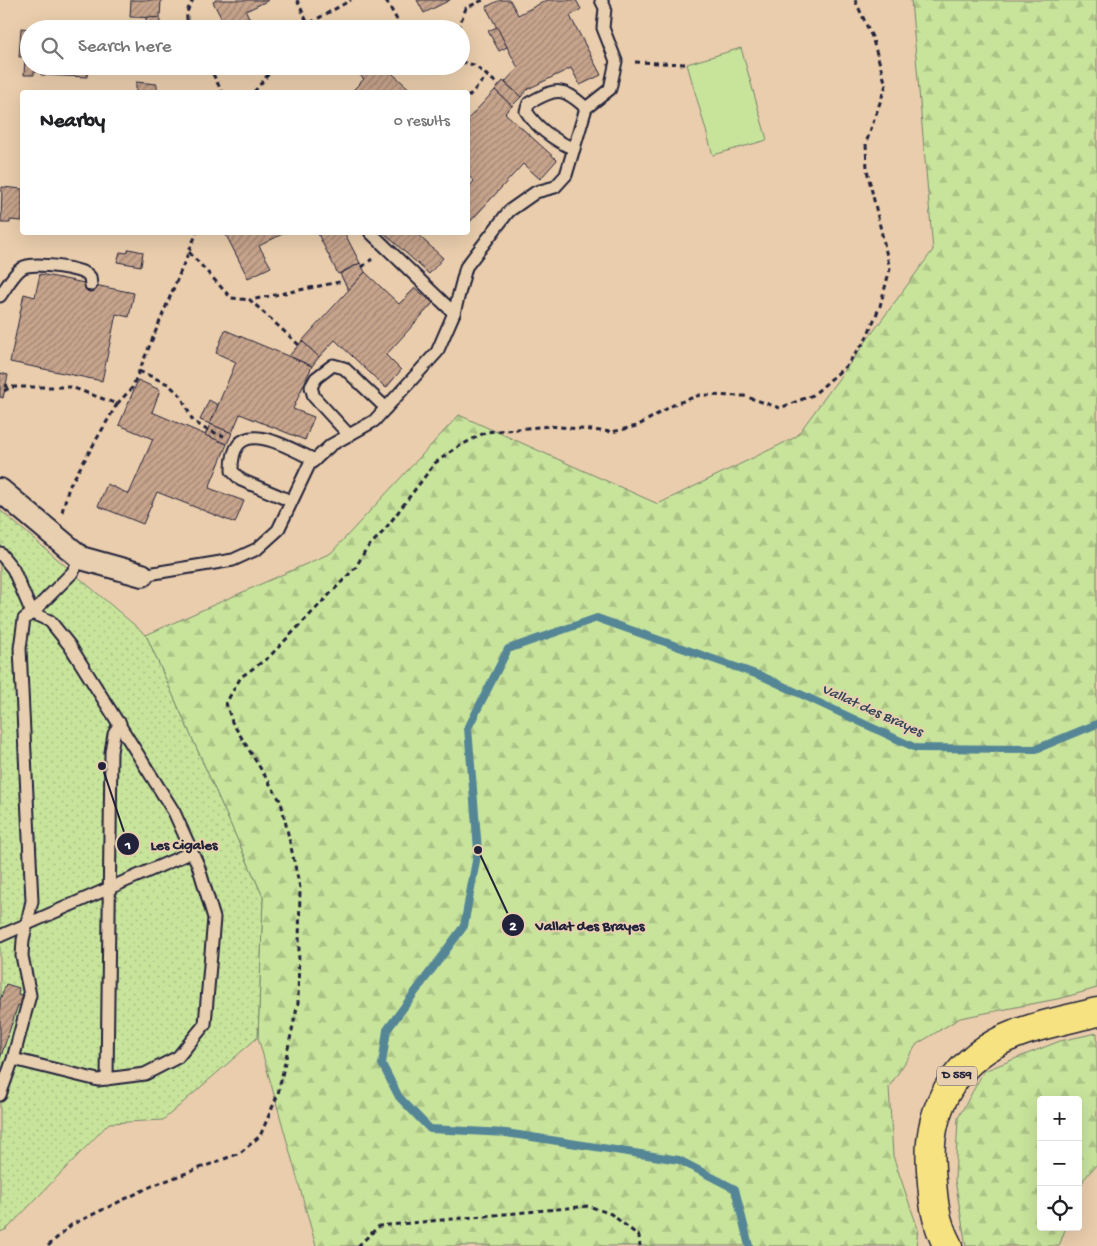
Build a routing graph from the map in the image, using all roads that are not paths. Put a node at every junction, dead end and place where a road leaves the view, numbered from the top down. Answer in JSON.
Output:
{"nodes":[{"id":1,"x":601,"y":0,"type":"edge"},
{"id":2,"x":586,"y":108,"type":"junction"},
{"id":3,"x":574,"y":149,"type":"junction"},
{"id":4,"x":373,"y":235,"type":"edge"},
{"id":5,"x":90,"y":284,"type":"dead end"},
{"id":6,"x":0,"y":296,"type":"edge"},
{"id":7,"x":454,"y":312,"type":"junction"},
{"id":8,"x":386,"y":408,"type":"junction"},
{"id":9,"x":349,"y":435,"type":"junction"},
{"id":10,"x":315,"y":460,"type":"junction"},
{"id":11,"x":0,"y":490,"type":"edge"},
{"id":12,"x":291,"y":501,"type":"junction"},
{"id":13,"x":0,"y":554,"type":"edge"},
{"id":14,"x":81,"y":558,"type":"junction"},
{"id":15,"x":142,"y":575,"type":"joint"},
{"id":16,"x":32,"y":613,"type":"junction"},
{"id":17,"x":120,"y":723,"type":"junction"},
{"id":18,"x":192,"y":852,"type":"junction"},
{"id":19,"x":110,"y":889,"type":"junction"},
{"id":20,"x":28,"y":922,"type":"junction"},
{"id":21,"x":0,"y":936,"type":"edge"},
{"id":22,"x":1097,"y":1012,"type":"edge"},
{"id":23,"x":13,"y":1059,"type":"junction"},
{"id":24,"x":106,"y":1079,"type":"junction"},
{"id":25,"x":1,"y":1088,"type":"edge"},
{"id":26,"x":939,"y":1239,"type":"edge"}],
"edges":[{"from":1,"to":2,"type":"lane"},
{"from":2,"to":3,"type":"lane"},
{"from":2,"to":3,"type":"lane"},
{"from":3,"to":7,"type":"lane"},
{"from":4,"to":7,"type":"lane"},
{"from":5,"to":6,"type":"lane"},
{"from":7,"to":8,"type":"lane"},
{"from":8,"to":9,"type":"lane"},
{"from":8,"to":9,"type":"lane"},
{"from":9,"to":10,"type":"lane"},
{"from":10,"to":12,"type":"lane"},
{"from":10,"to":12,"type":"lane"},
{"from":11,"to":14,"type":"street"},
{"from":12,"to":15,"type":"lane"},
{"from":13,"to":16,"type":"lane"},
{"from":14,"to":15,"type":"street"},
{"from":14,"to":16,"type":"lane"},
{"from":16,"to":17,"type":"lane"},
{"from":16,"to":20,"type":"lane"},
{"from":17,"to":18,"type":"lane"},
{"from":17,"to":19,"type":"lane"},
{"from":18,"to":19,"type":"lane"},
{"from":18,"to":24,"type":"lane"},
{"from":19,"to":20,"type":"lane"},
{"from":19,"to":24,"type":"lane"},
{"from":20,"to":21,"type":"lane"},
{"from":20,"to":23,"type":"lane"},
{"from":22,"to":26,"type":"main road","number":"D 559"},
{"from":23,"to":24,"type":"lane"},
{"from":23,"to":25,"type":"lane"}]}
